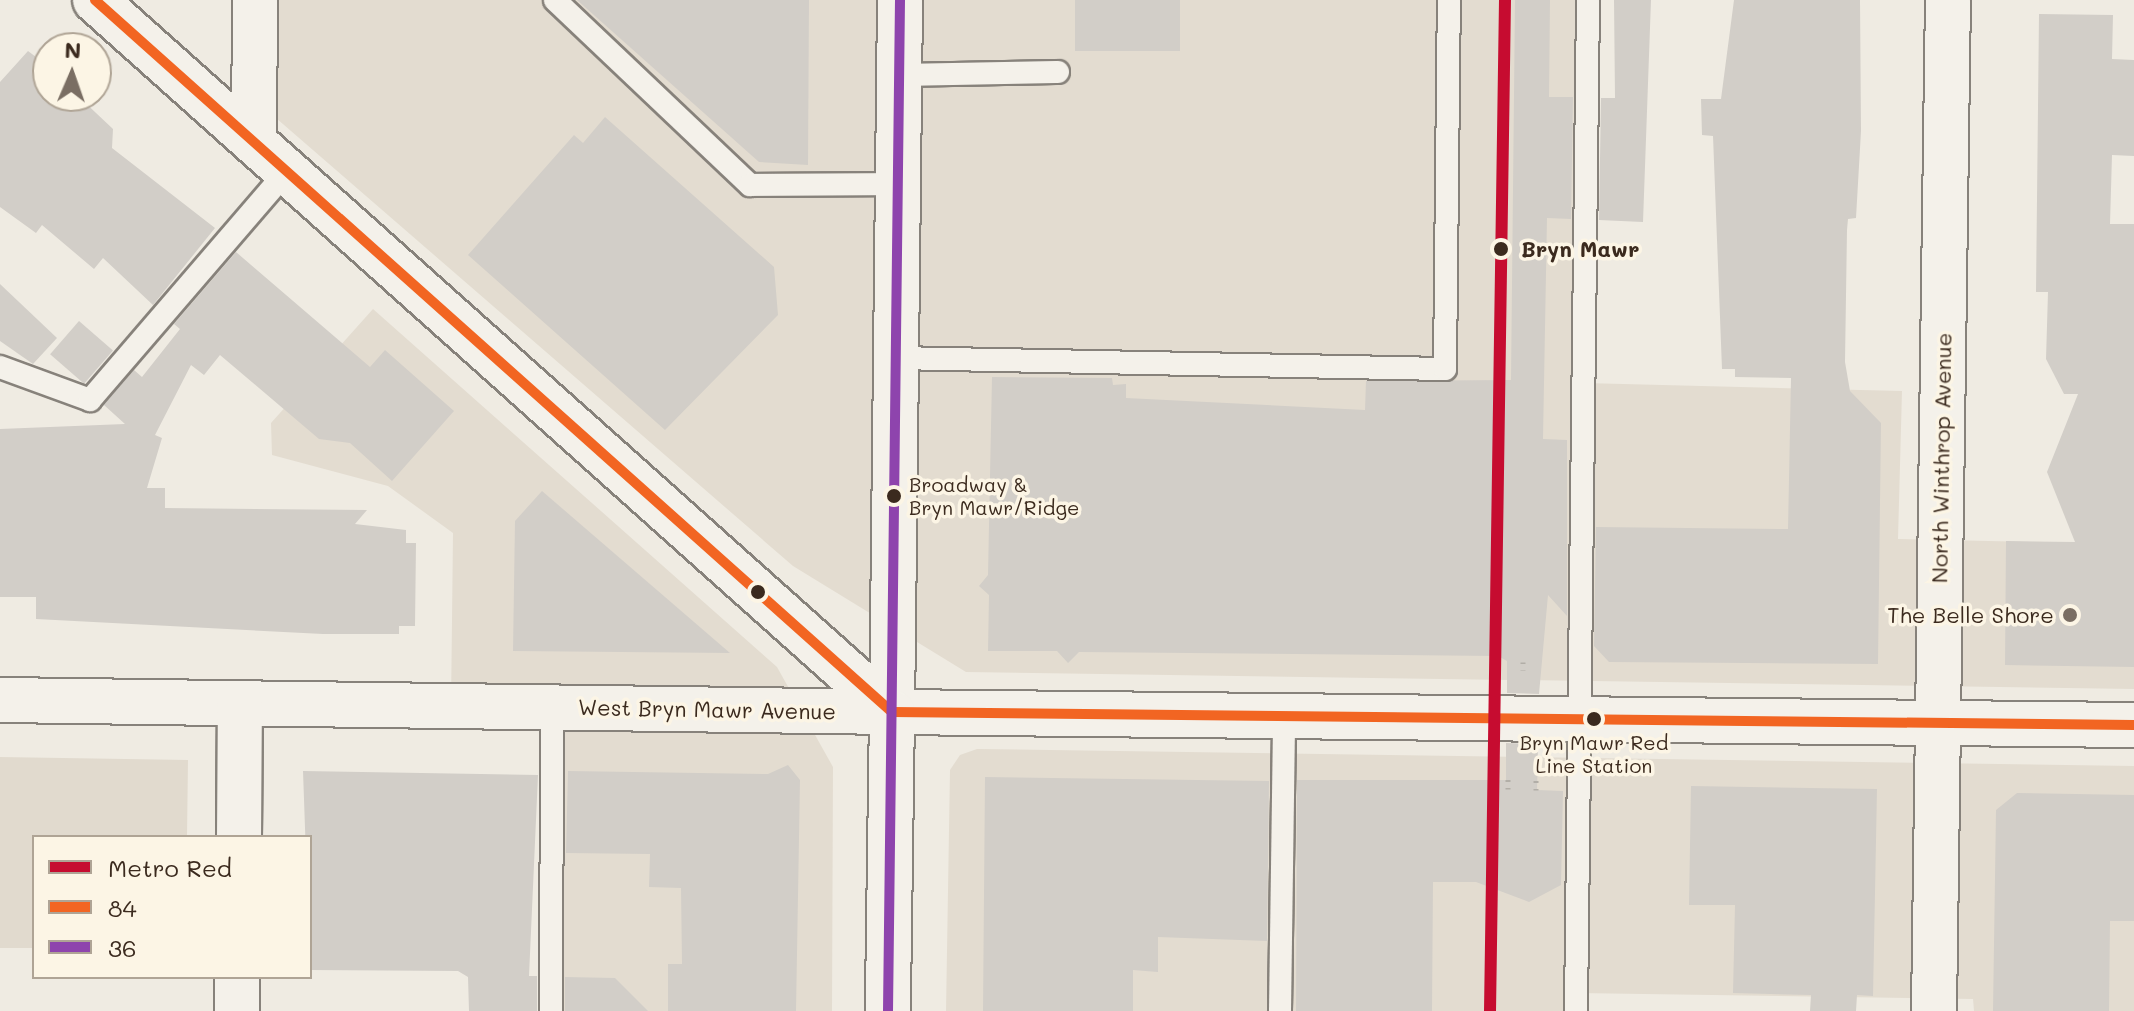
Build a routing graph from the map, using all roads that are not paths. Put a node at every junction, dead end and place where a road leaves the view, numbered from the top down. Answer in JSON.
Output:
{"nodes":[{"id":1,"x":95,"y":0,"type":"edge"},
{"id":2,"x":255,"y":0,"type":"edge"},
{"id":3,"x":900,"y":0,"type":"edge"},
{"id":4,"x":1449,"y":0,"type":"edge"},
{"id":5,"x":1588,"y":0,"type":"edge"},
{"id":6,"x":1948,"y":0,"type":"edge"},
{"id":7,"x":560,"y":2,"type":"edge"},
{"id":8,"x":1058,"y":72,"type":"dead end"},
{"id":9,"x":899,"y":75,"type":"junction"},
{"id":10,"x":254,"y":140,"type":"junction"},
{"id":11,"x":287,"y":171,"type":"junction"},
{"id":12,"x":898,"y":184,"type":"junction"},
{"id":13,"x":896,"y":358,"type":"junction"},
{"id":14,"x":0,"y":367,"type":"edge"},
{"id":15,"x":0,"y":700,"type":"edge"},
{"id":16,"x":240,"y":703,"type":"junction"},
{"id":17,"x":552,"y":708,"type":"junction"},
{"id":18,"x":892,"y":712,"type":"junction"},
{"id":19,"x":1284,"y":716,"type":"junction"},
{"id":20,"x":1580,"y":719,"type":"junction"},
{"id":21,"x":1938,"y":723,"type":"junction"},
{"id":22,"x":2134,"y":725,"type":"edge"},
{"id":23,"x":239,"y":835,"type":"edge"},
{"id":24,"x":237,"y":979,"type":"edge"},
{"id":25,"x":237,"y":1011,"type":"edge"},
{"id":26,"x":551,"y":1011,"type":"edge"},
{"id":27,"x":888,"y":1011,"type":"edge"},
{"id":28,"x":1280,"y":1011,"type":"edge"},
{"id":29,"x":1576,"y":1011,"type":"edge"},
{"id":30,"x":1934,"y":1011,"type":"edge"}],
"edges":[{"from":1,"to":10,"type":"main road"},
{"from":2,"to":10,"type":"main road"},
{"from":3,"to":9,"type":"main road"},
{"from":4,"to":13,"type":"lane"},
{"from":5,"to":20,"type":"lane"},
{"from":6,"to":21,"type":"main road","name":"North Winthrop Avenue"},
{"from":7,"to":12,"type":"lane"},
{"from":8,"to":9,"type":"lane"},
{"from":9,"to":12,"type":"main road"},
{"from":10,"to":11,"type":"main road"},
{"from":11,"to":14,"type":"lane"},
{"from":11,"to":18,"type":"main road"},
{"from":12,"to":13,"type":"main road"},
{"from":13,"to":18,"type":"main road"},
{"from":15,"to":16,"type":"main road","name":"West Bryn Mawr Avenue"},
{"from":16,"to":17,"type":"main road","name":"West Bryn Mawr Avenue"},
{"from":16,"to":23,"type":"main road"},
{"from":17,"to":18,"type":"main road","name":"West Bryn Mawr Avenue"},
{"from":17,"to":26,"type":"lane"},
{"from":18,"to":19,"type":"main road","name":"West Bryn Mawr Avenue"},
{"from":18,"to":27,"type":"main road"},
{"from":19,"to":20,"type":"main road","name":"West Bryn Mawr Avenue"},
{"from":19,"to":28,"type":"lane"},
{"from":20,"to":21,"type":"main road","name":"West Bryn Mawr Avenue"},
{"from":20,"to":29,"type":"lane"},
{"from":21,"to":22,"type":"main road","name":"West Bryn Mawr Avenue"},
{"from":21,"to":30,"type":"main road","name":"North Winthrop Avenue"},
{"from":24,"to":25,"type":"main road"}]}
